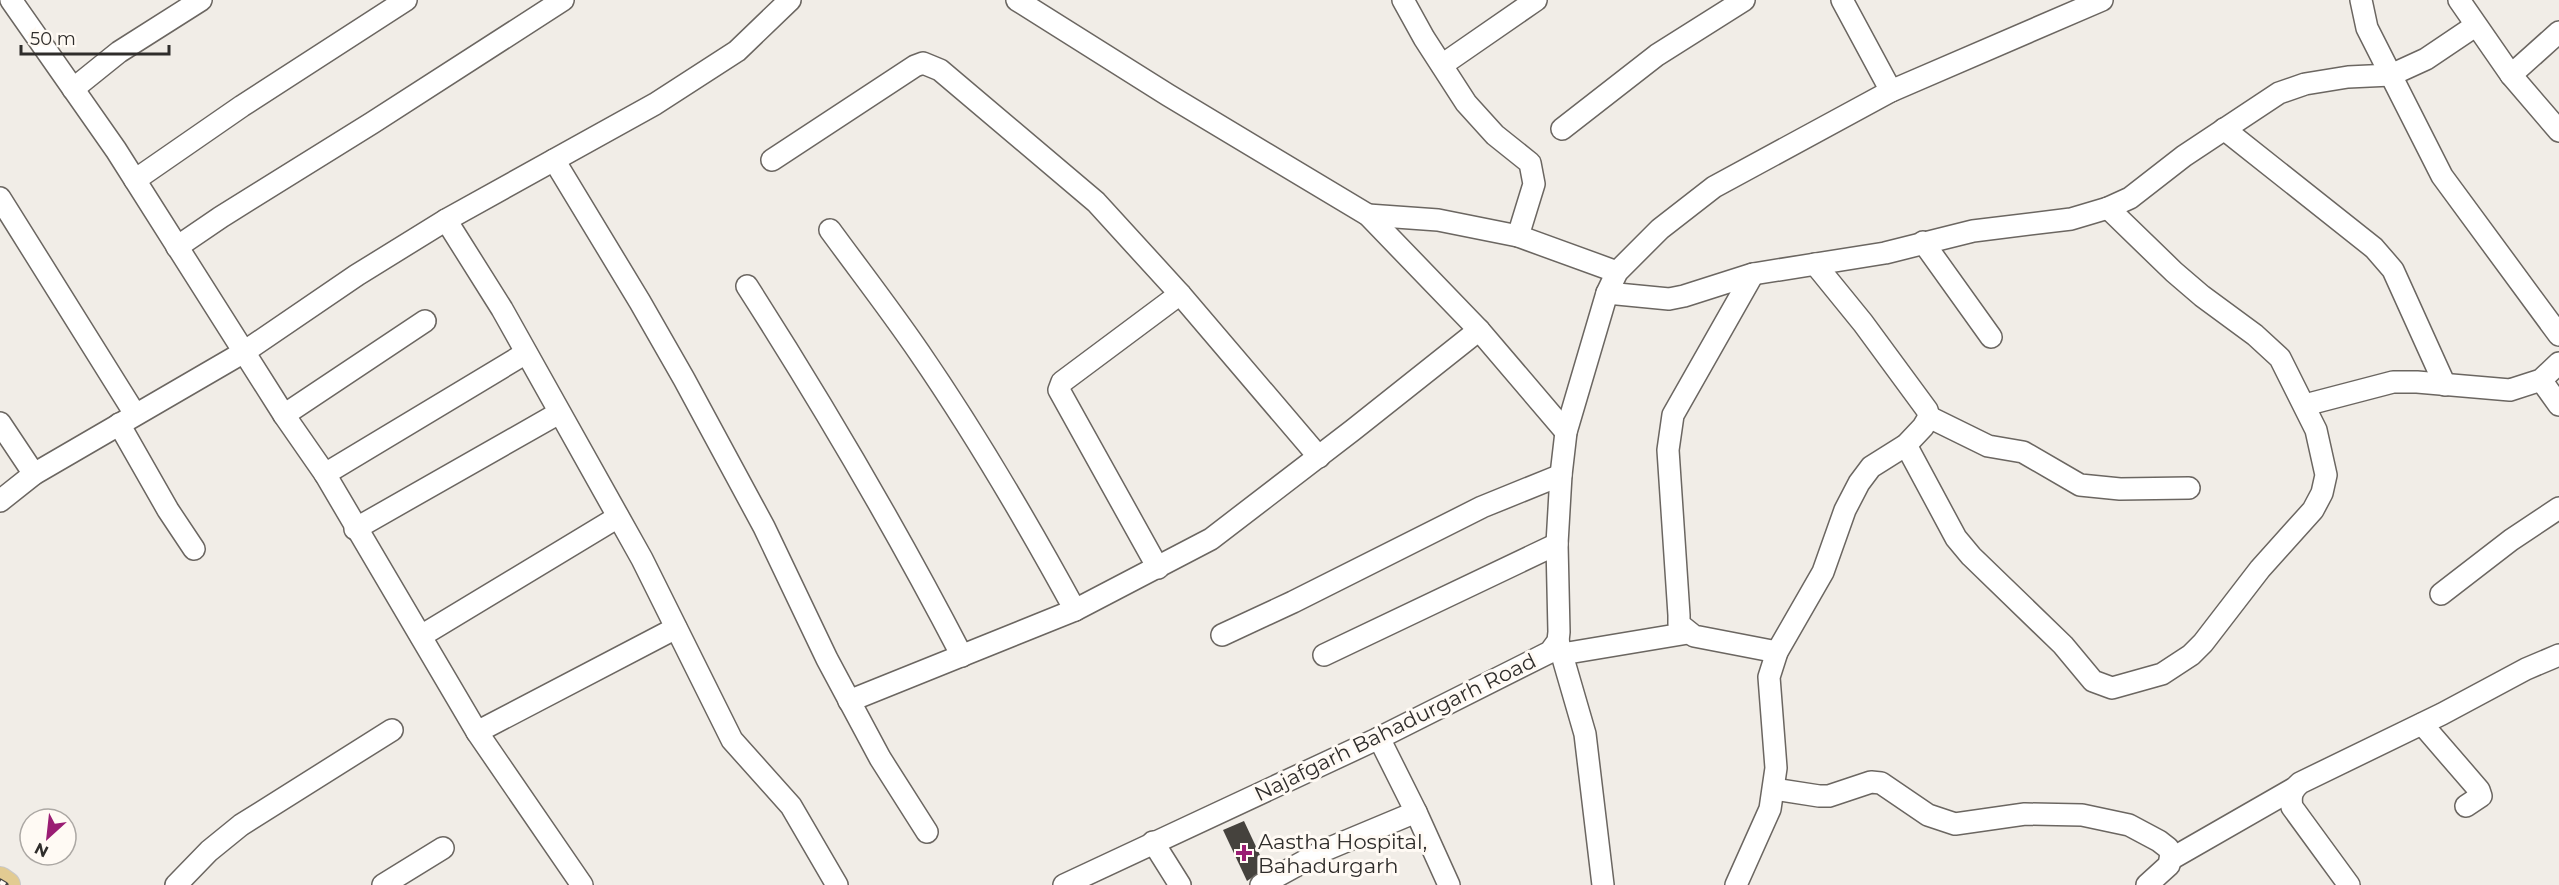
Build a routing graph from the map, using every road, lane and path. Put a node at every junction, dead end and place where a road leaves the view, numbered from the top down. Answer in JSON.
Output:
{"nodes":[{"id":1,"x":11,"y":0,"type":"edge"},
{"id":2,"x":201,"y":0,"type":"edge"},
{"id":3,"x":406,"y":0,"type":"edge"},
{"id":4,"x":563,"y":0,"type":"edge"},
{"id":5,"x":1403,"y":0,"type":"edge"},
{"id":6,"x":1536,"y":0,"type":"edge"},
{"id":7,"x":1744,"y":0,"type":"edge"},
{"id":8,"x":1842,"y":0,"type":"edge"},
{"id":9,"x":2102,"y":0,"type":"edge"},
{"id":10,"x":2361,"y":0,"type":"edge"},
{"id":11,"x":2459,"y":0,"type":"edge"},
{"id":12,"x":1021,"y":1,"type":"edge"},
{"id":13,"x":782,"y":3,"type":"edge"},
{"id":14,"x":2475,"y":26,"type":"junction"},
{"id":15,"x":2559,"y":32,"type":"edge"},
{"id":16,"x":1442,"y":65,"type":"junction"},
{"id":17,"x":2391,"y":75,"type":"junction"},
{"id":18,"x":2511,"y":75,"type":"junction"},
{"id":19,"x":73,"y":89,"type":"junction"},
{"id":20,"x":1891,"y":91,"type":"junction"},
{"id":21,"x":1562,"y":129,"type":"dead end"},
{"id":22,"x":2224,"y":129,"type":"junction"},
{"id":23,"x":2559,"y":131,"type":"edge"},
{"id":24,"x":554,"y":160,"type":"junction"},
{"id":25,"x":772,"y":160,"type":"dead end"},
{"id":26,"x":135,"y":180,"type":"junction"},
{"id":27,"x":0,"y":198,"type":"edge"},
{"id":28,"x":2108,"y":208,"type":"junction"},
{"id":29,"x":1368,"y":215,"type":"junction"},
{"id":30,"x":446,"y":220,"type":"junction"},
{"id":31,"x":830,"y":230,"type":"dead end"},
{"id":32,"x":1518,"y":236,"type":"junction"},
{"id":33,"x":1923,"y":242,"type":"junction"},
{"id":34,"x":177,"y":247,"type":"junction"},
{"id":35,"x":1815,"y":264,"type":"junction"},
{"id":36,"x":1617,"y":272,"type":"junction"},
{"id":37,"x":1752,"y":274,"type":"junction"},
{"id":38,"x":747,"y":286,"type":"dead end"},
{"id":39,"x":1607,"y":293,"type":"junction"},
{"id":40,"x":1180,"y":294,"type":"junction"},
{"id":41,"x":425,"y":321,"type":"dead end"},
{"id":42,"x":1479,"y":330,"type":"junction"},
{"id":43,"x":2559,"y":335,"type":"edge"},
{"id":44,"x":1991,"y":337,"type":"dead end"},
{"id":45,"x":244,"y":352,"type":"junction"},
{"id":46,"x":526,"y":353,"type":"junction"},
{"id":47,"x":2559,"y":363,"type":"edge"},
{"id":48,"x":2541,"y":380,"type":"junction"},
{"id":49,"x":2445,"y":385,"type":"junction"},
{"id":50,"x":2305,"y":405,"type":"junction"},
{"id":51,"x":2559,"y":405,"type":"edge"},
{"id":52,"x":559,"y":414,"type":"junction"},
{"id":53,"x":284,"y":416,"type":"junction"},
{"id":54,"x":1929,"y":417,"type":"junction"},
{"id":55,"x":127,"y":419,"type":"junction"},
{"id":56,"x":0,"y":423,"type":"edge"},
{"id":57,"x":1566,"y":432,"type":"junction"},
{"id":58,"x":1906,"y":445,"type":"junction"},
{"id":59,"x":1319,"y":457,"type":"junction"},
{"id":60,"x":34,"y":474,"type":"junction"},
{"id":61,"x":325,"y":474,"type":"junction"},
{"id":62,"x":1561,"y":475,"type":"junction"},
{"id":63,"x":2189,"y":488,"type":"dead end"},
{"id":64,"x":0,"y":501,"type":"edge"},
{"id":65,"x":2559,"y":508,"type":"edge"},
{"id":66,"x":618,"y":517,"type":"junction"},
{"id":67,"x":355,"y":529,"type":"junction"},
{"id":68,"x":1557,"y":544,"type":"junction"},
{"id":69,"x":194,"y":549,"type":"dead end"},
{"id":70,"x":1158,"y":568,"type":"junction"},
{"id":71,"x":2441,"y":594,"type":"dead end"},
{"id":72,"x":1074,"y":610,"type":"junction"},
{"id":73,"x":676,"y":628,"type":"junction"},
{"id":74,"x":1688,"y":633,"type":"junction"},
{"id":75,"x":1222,"y":634,"type":"dead end"},
{"id":76,"x":421,"y":636,"type":"junction"},
{"id":77,"x":1560,"y":647,"type":"junction"},
{"id":78,"x":1777,"y":652,"type":"junction"},
{"id":79,"x":1324,"y":655,"type":"dead end"},
{"id":80,"x":2559,"y":655,"type":"edge"},
{"id":81,"x":962,"y":656,"type":"junction"},
{"id":82,"x":849,"y":701,"type":"junction"},
{"id":83,"x":2422,"y":724,"type":"junction"},
{"id":84,"x":392,"y":730,"type":"dead end"},
{"id":85,"x":477,"y":732,"type":"junction"},
{"id":86,"x":1379,"y":738,"type":"junction"},
{"id":87,"x":1774,"y":789,"type":"junction"},
{"id":88,"x":2293,"y":789,"type":"junction"},
{"id":89,"x":2466,"y":806,"type":"dead end"},
{"id":90,"x":1416,"y":812,"type":"junction"},
{"id":91,"x":927,"y":832,"type":"dead end"},
{"id":92,"x":1153,"y":842,"type":"junction"},
{"id":93,"x":443,"y":848,"type":"dead end"},
{"id":94,"x":2171,"y":859,"type":"junction"},
{"id":95,"x":0,"y":880,"type":"edge"},
{"id":96,"x":7,"y":885,"type":"edge"},
{"id":97,"x":176,"y":885,"type":"edge"},
{"id":98,"x":384,"y":885,"type":"edge"},
{"id":99,"x":582,"y":885,"type":"edge"},
{"id":100,"x":837,"y":885,"type":"edge"},
{"id":101,"x":1064,"y":885,"type":"edge"},
{"id":102,"x":1180,"y":885,"type":"edge"},
{"id":103,"x":1261,"y":885,"type":"edge"},
{"id":104,"x":1449,"y":885,"type":"edge"},
{"id":105,"x":1603,"y":885,"type":"edge"},
{"id":106,"x":1736,"y":885,"type":"edge"},
{"id":107,"x":2147,"y":885,"type":"edge"},
{"id":108,"x":2349,"y":885,"type":"edge"}],
"edges":[{"from":1,"to":19,"type":"street"},
{"from":2,"to":19,"type":"street"},
{"from":3,"to":26,"type":"street"},
{"from":4,"to":34,"type":"street"},
{"from":5,"to":16,"type":"street"},
{"from":6,"to":16,"type":"street"},
{"from":7,"to":21,"type":"street"},
{"from":8,"to":20,"type":"street"},
{"from":9,"to":20,"type":"street","name":"Najafgarh Bahadurgarh Road"},
{"from":10,"to":17,"type":"street"},
{"from":11,"to":14,"type":"street"},
{"from":12,"to":29,"type":"street"},
{"from":13,"to":24,"type":"street"},
{"from":14,"to":17,"type":"street"},
{"from":14,"to":18,"type":"street"},
{"from":15,"to":18,"type":"street"},
{"from":16,"to":32,"type":"street"},
{"from":17,"to":22,"type":"street"},
{"from":17,"to":43,"type":"street"},
{"from":18,"to":23,"type":"street"},
{"from":19,"to":26,"type":"street"},
{"from":20,"to":36,"type":"street","name":"Najafgarh Bahadurgarh Road"},
{"from":22,"to":28,"type":"street"},
{"from":22,"to":49,"type":"street"},
{"from":24,"to":30,"type":"street"},
{"from":24,"to":82,"type":"street"},
{"from":25,"to":40,"type":"street"},
{"from":26,"to":34,"type":"street"},
{"from":27,"to":55,"type":"street"},
{"from":28,"to":33,"type":"street"},
{"from":28,"to":50,"type":"street"},
{"from":29,"to":32,"type":"street"},
{"from":29,"to":42,"type":"street"},
{"from":30,"to":45,"type":"street"},
{"from":30,"to":46,"type":"street"},
{"from":31,"to":72,"type":"street"},
{"from":32,"to":36,"type":"street"},
{"from":33,"to":35,"type":"street"},
{"from":33,"to":44,"type":"street"},
{"from":34,"to":45,"type":"street"},
{"from":35,"to":37,"type":"street"},
{"from":35,"to":54,"type":"street"},
{"from":36,"to":39,"type":"street","name":"Najafgarh Bahadurgarh Road"},
{"from":37,"to":39,"type":"street"},
{"from":37,"to":74,"type":"street"},
{"from":38,"to":81,"type":"street"},
{"from":39,"to":57,"type":"street","name":"Najafgarh Bahadurgarh Road"},
{"from":40,"to":59,"type":"street"},
{"from":40,"to":70,"type":"street"},
{"from":41,"to":53,"type":"street"},
{"from":42,"to":57,"type":"street"},
{"from":42,"to":59,"type":"street"},
{"from":45,"to":53,"type":"street"},
{"from":45,"to":55,"type":"street"},
{"from":46,"to":52,"type":"street"},
{"from":46,"to":61,"type":"street"},
{"from":47,"to":48,"type":"street"},
{"from":48,"to":49,"type":"street"},
{"from":48,"to":51,"type":"street"},
{"from":49,"to":50,"type":"street"},
{"from":50,"to":58,"type":"street"},
{"from":52,"to":66,"type":"street"},
{"from":52,"to":67,"type":"street"},
{"from":53,"to":61,"type":"street"},
{"from":54,"to":58,"type":"street"},
{"from":54,"to":63,"type":"street"},
{"from":55,"to":60,"type":"street"},
{"from":55,"to":69,"type":"street"},
{"from":56,"to":60,"type":"street"},
{"from":57,"to":62,"type":"street","name":"Najafgarh Bahadurgarh Road"},
{"from":58,"to":78,"type":"street"},
{"from":59,"to":70,"type":"street"},
{"from":60,"to":64,"type":"street"},
{"from":61,"to":67,"type":"street"},
{"from":62,"to":68,"type":"street","name":"Najafgarh Bahadurgarh Road"},
{"from":62,"to":75,"type":"street"},
{"from":65,"to":71,"type":"street"},
{"from":66,"to":73,"type":"street"},
{"from":66,"to":76,"type":"street"},
{"from":67,"to":76,"type":"street"},
{"from":68,"to":77,"type":"street","name":"Najafgarh Bahadurgarh Road"},
{"from":68,"to":79,"type":"street"},
{"from":70,"to":72,"type":"street"},
{"from":72,"to":81,"type":"street"},
{"from":73,"to":85,"type":"street"},
{"from":73,"to":100,"type":"street"},
{"from":74,"to":77,"type":"street"},
{"from":74,"to":78,"type":"street"},
{"from":76,"to":85,"type":"street"},
{"from":77,"to":86,"type":"street","name":"Najafgarh Bahadurgarh Road"},
{"from":77,"to":105,"type":"street"},
{"from":78,"to":87,"type":"street"},
{"from":80,"to":83,"type":"street"},
{"from":81,"to":82,"type":"street"},
{"from":82,"to":91,"type":"street"},
{"from":83,"to":88,"type":"street"},
{"from":83,"to":89,"type":"street"},
{"from":84,"to":97,"type":"street"},
{"from":85,"to":99,"type":"street"},
{"from":86,"to":90,"type":"street"},
{"from":86,"to":92,"type":"street","name":"Najafgarh Bahadurgarh Road"},
{"from":87,"to":94,"type":"street"},
{"from":87,"to":106,"type":"street"},
{"from":88,"to":94,"type":"street"},
{"from":88,"to":108,"type":"street"},
{"from":90,"to":103,"type":"street"},
{"from":90,"to":104,"type":"street"},
{"from":92,"to":101,"type":"street","name":"Najafgarh Bahadurgarh Road"},
{"from":92,"to":102,"type":"street"},
{"from":93,"to":98,"type":"street"},
{"from":94,"to":107,"type":"street"},
{"from":95,"to":96,"type":"main road"}]}
